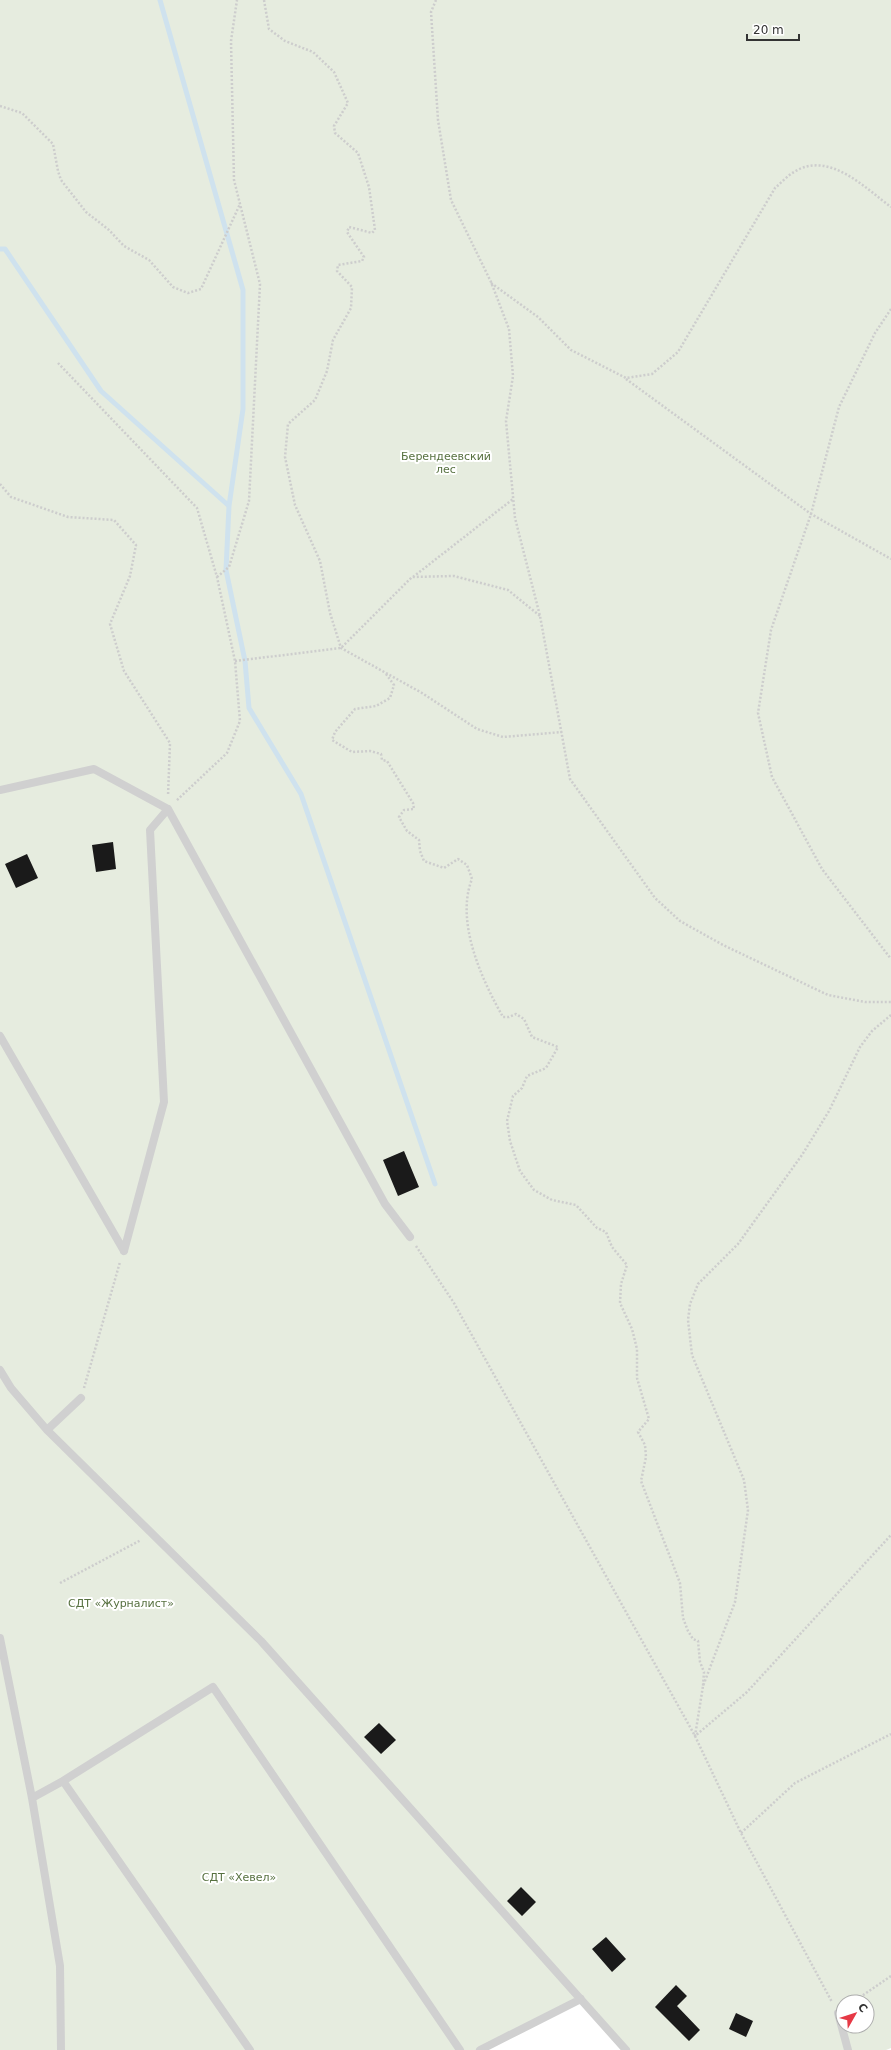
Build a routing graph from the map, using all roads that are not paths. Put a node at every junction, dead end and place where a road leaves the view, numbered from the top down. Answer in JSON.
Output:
{"nodes":[{"id":1,"x":0,"y":790,"type":"edge"},
{"id":2,"x":168,"y":809,"type":"junction"},
{"id":3,"x":0,"y":1036,"type":"edge"},
{"id":4,"x":410,"y":1237,"type":"road end"},
{"id":5,"x":0,"y":1370,"type":"edge"},
{"id":6,"x":81,"y":1398,"type":"road end"},
{"id":7,"x":48,"y":1430,"type":"junction"},
{"id":8,"x":0,"y":1638,"type":"edge"},
{"id":9,"x":63,"y":1782,"type":"junction"},
{"id":10,"x":32,"y":1798,"type":"junction"},
{"id":11,"x":581,"y":1999,"type":"junction"},
{"id":12,"x":844,"y":2034,"type":"edge"},
{"id":13,"x":61,"y":2050,"type":"edge"},
{"id":14,"x":250,"y":2050,"type":"edge"},
{"id":15,"x":460,"y":2050,"type":"edge"},
{"id":16,"x":480,"y":2050,"type":"edge"},
{"id":17,"x":626,"y":2050,"type":"edge"},
{"id":18,"x":848,"y":2050,"type":"edge"}],
"edges":[{"from":1,"to":2,"type":"lane"},
{"from":2,"to":3,"type":"lane"},
{"from":2,"to":4,"type":"lane"},
{"from":5,"to":7,"type":"lane"},
{"from":6,"to":7,"type":"lane"},
{"from":7,"to":11,"type":"lane"},
{"from":8,"to":10,"type":"lane"},
{"from":9,"to":10,"type":"lane"},
{"from":9,"to":14,"type":"lane"},
{"from":9,"to":15,"type":"lane"},
{"from":10,"to":13,"type":"lane"},
{"from":11,"to":16,"type":"lane"},
{"from":11,"to":17,"type":"lane"},
{"from":12,"to":18,"type":"lane"}]}
